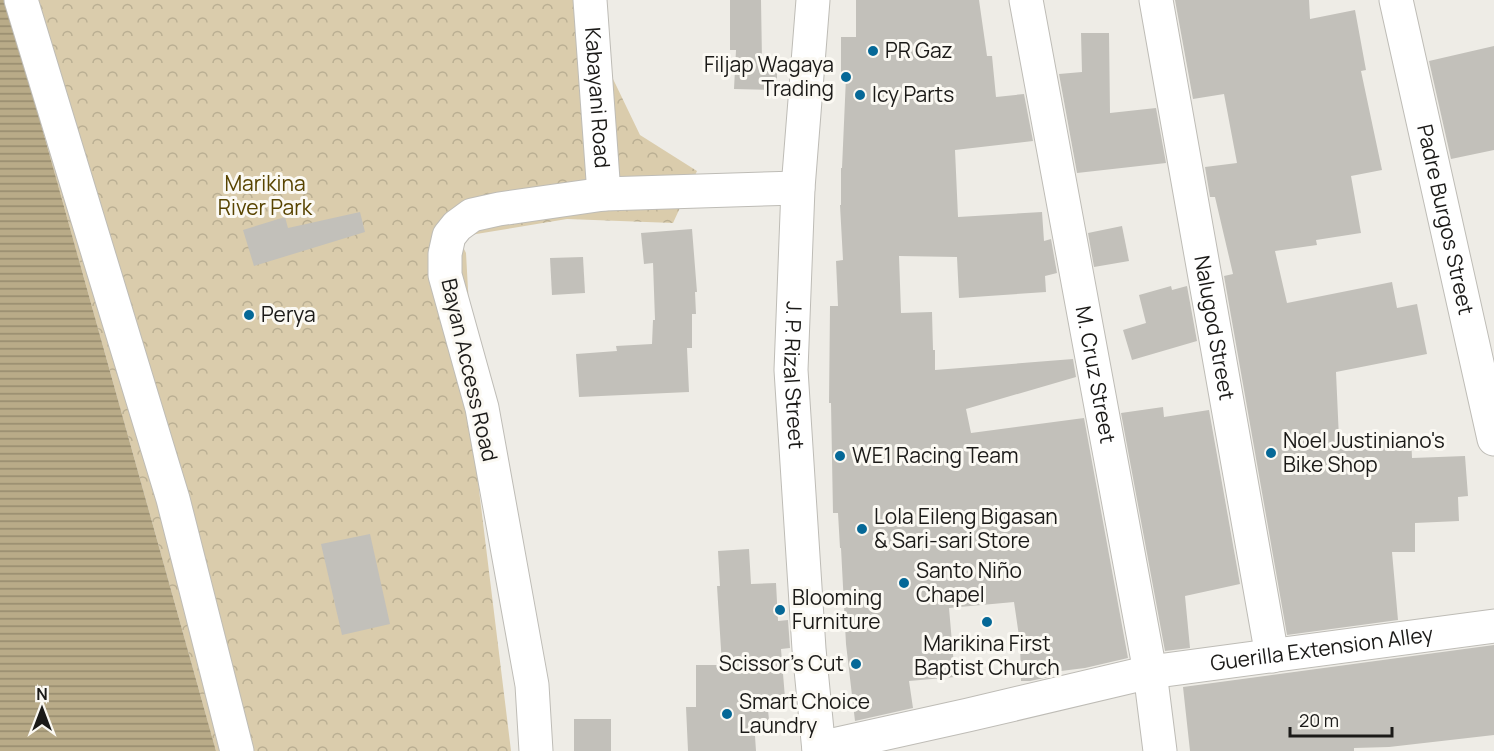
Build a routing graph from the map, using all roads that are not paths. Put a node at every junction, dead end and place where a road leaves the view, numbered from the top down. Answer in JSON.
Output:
{"nodes":[{"id":1,"x":21,"y":0,"type":"edge"},
{"id":2,"x":590,"y":0,"type":"edge"},
{"id":3,"x":813,"y":0,"type":"edge"},
{"id":4,"x":1026,"y":0,"type":"edge"},
{"id":5,"x":1156,"y":0,"type":"edge"},
{"id":6,"x":1396,"y":0,"type":"edge"},
{"id":7,"x":798,"y":188,"type":"junction"},
{"id":8,"x":604,"y":194,"type":"junction"},
{"id":9,"x":1494,"y":439,"type":"edge"},
{"id":10,"x":1494,"y":626,"type":"edge"},
{"id":11,"x":1272,"y":656,"type":"junction"},
{"id":12,"x":1150,"y":672,"type":"junction"},
{"id":13,"x":819,"y":749,"type":"edge"},
{"id":14,"x":237,"y":751,"type":"edge"},
{"id":15,"x":536,"y":751,"type":"edge"},
{"id":16,"x":1160,"y":751,"type":"edge"}],
"edges":[{"from":1,"to":14,"type":"street"},
{"from":2,"to":8,"type":"street","name":"Kabayani Road"},
{"from":3,"to":7,"type":"street","name":"J. P. Rizal Street"},
{"from":4,"to":12,"type":"street","name":"M. Cruz Street"},
{"from":5,"to":11,"type":"street","name":"Nalugod Street"},
{"from":6,"to":9,"type":"street","name":"Padre Burgos Street"},
{"from":7,"to":8,"type":"street","name":"Bayan Access Road"},
{"from":7,"to":13,"type":"street","name":"J. P. Rizal Street"},
{"from":8,"to":15,"type":"street","name":"Bayan Access Road"},
{"from":10,"to":11,"type":"street","name":"Guerilla Extension Alley"},
{"from":11,"to":12,"type":"street","name":"Guerilla Extension Alley"},
{"from":12,"to":13,"type":"street","name":"Guerilla Extension Alley"},
{"from":12,"to":16,"type":"street","name":"M. Cruz Street"}]}
